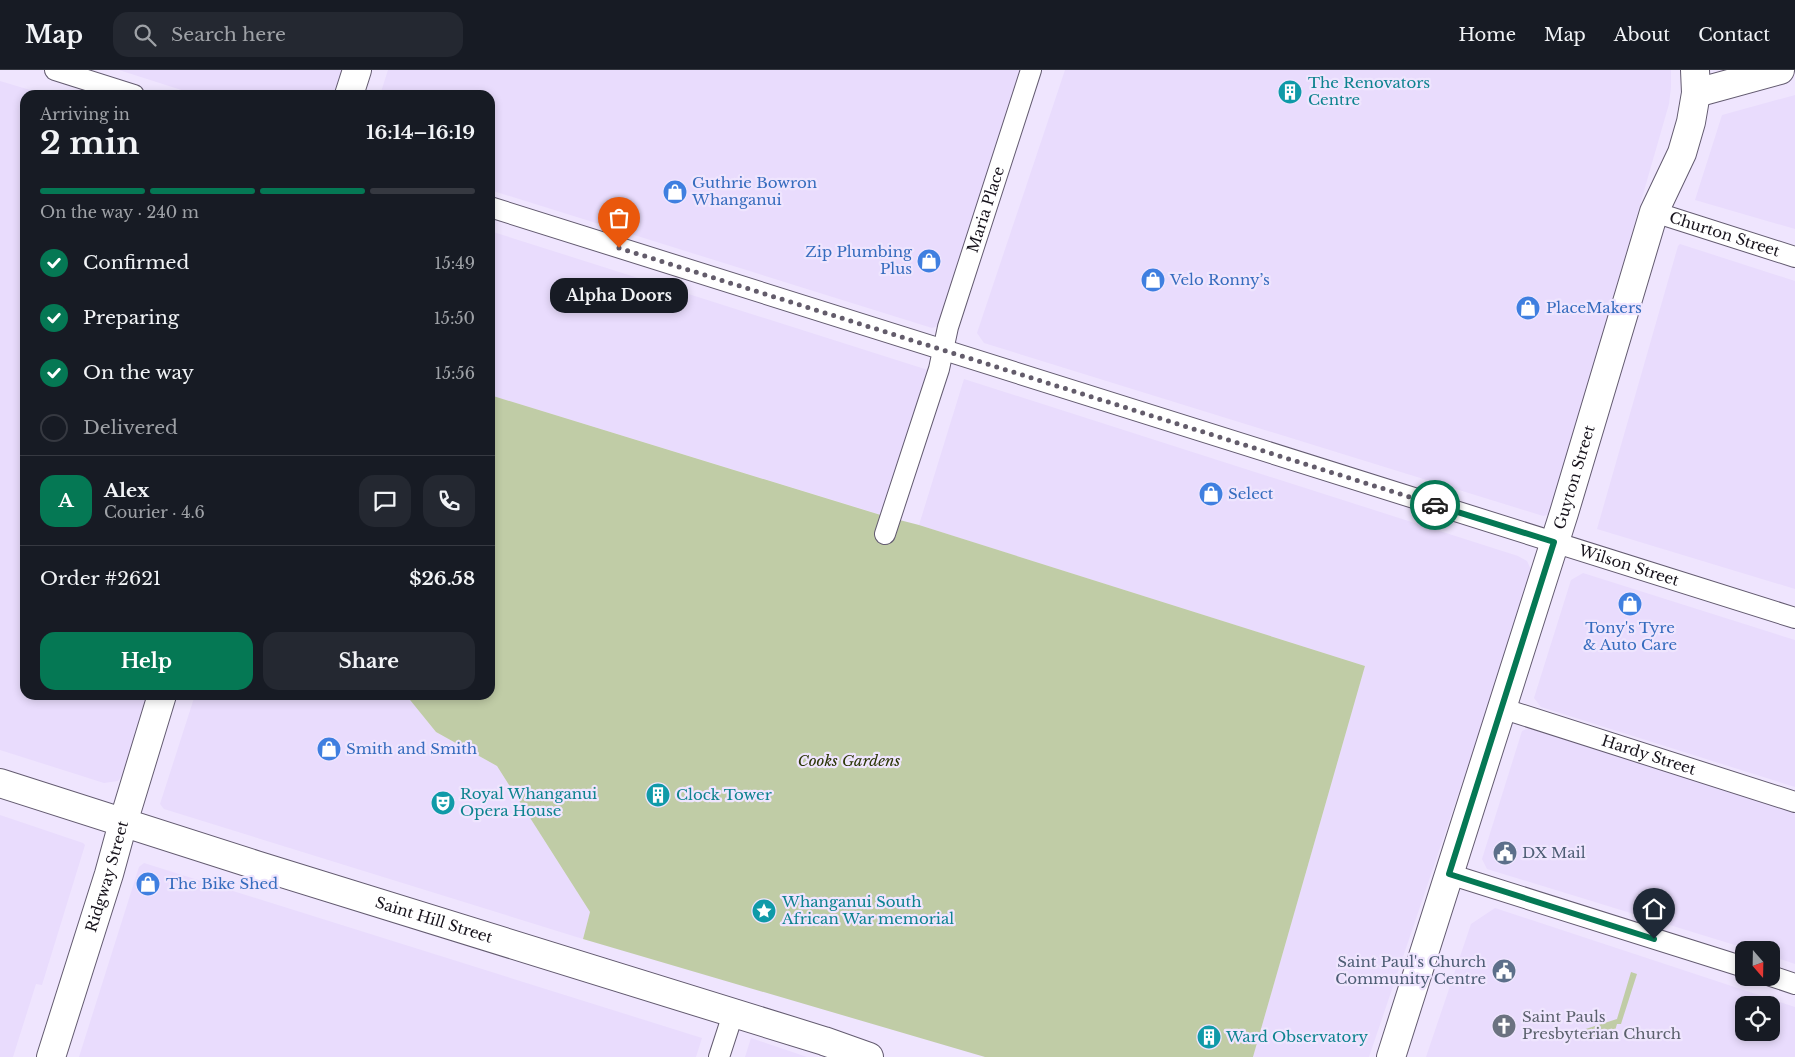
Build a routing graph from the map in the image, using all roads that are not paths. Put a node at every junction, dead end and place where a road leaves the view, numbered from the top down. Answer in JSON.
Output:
{"nodes":[{"id":1,"x":55,"y":70,"type":"edge"},
{"id":2,"x":357,"y":70,"type":"edge"},
{"id":3,"x":1031,"y":70,"type":"edge"},
{"id":4,"x":1761,"y":72,"type":"edge"},
{"id":5,"x":1695,"y":81,"type":"edge"},
{"id":6,"x":118,"y":90,"type":"edge"},
{"id":7,"x":351,"y":90,"type":"edge"},
{"id":8,"x":495,"y":209,"type":"edge"},
{"id":9,"x":1654,"y":212,"type":"junction"},
{"id":10,"x":1795,"y":257,"type":"edge"},
{"id":11,"x":943,"y":350,"type":"junction"},
{"id":12,"x":885,"y":534,"type":"dead end"},
{"id":13,"x":1554,"y":542,"type":"junction"},
{"id":14,"x":1795,"y":618,"type":"edge"},
{"id":15,"x":160,"y":700,"type":"edge"},
{"id":16,"x":1501,"y":708,"type":"junction"},
{"id":17,"x":0,"y":783,"type":"edge"},
{"id":18,"x":1795,"y":802,"type":"edge"},
{"id":19,"x":122,"y":822,"type":"junction"},
{"id":20,"x":1449,"y":874,"type":"junction"},
{"id":21,"x":1735,"y":965,"type":"edge"},
{"id":22,"x":1780,"y":979,"type":"edge"},
{"id":23,"x":1795,"y":984,"type":"edge"},
{"id":24,"x":732,"y":1014,"type":"junction"},
{"id":25,"x":51,"y":1057,"type":"edge"},
{"id":26,"x":719,"y":1057,"type":"edge"},
{"id":27,"x":868,"y":1057,"type":"edge"},
{"id":28,"x":1391,"y":1057,"type":"edge"}],
"edges":[{"from":1,"to":6,"type":"street"},
{"from":2,"to":7,"type":"main road"},
{"from":3,"to":11,"type":"street","name":"Maria Place"},
{"from":4,"to":5,"type":"main road"},
{"from":5,"to":9,"type":"main road","name":"Guyton Street"},
{"from":8,"to":11,"type":"street","name":"Wilson Street"},
{"from":9,"to":10,"type":"street","name":"Churton Street"},
{"from":9,"to":13,"type":"main road","name":"Guyton Street"},
{"from":11,"to":12,"type":"street","name":"Maria Place"},
{"from":11,"to":13,"type":"street","name":"Wilson Street"},
{"from":13,"to":14,"type":"street","name":"Wilson Street"},
{"from":13,"to":16,"type":"main road","name":"Guyton Street"},
{"from":15,"to":19,"type":"main road","name":"Ridgway Street"},
{"from":16,"to":18,"type":"street","name":"Hardy Street"},
{"from":16,"to":20,"type":"main road","name":"Guyton Street"},
{"from":17,"to":19,"type":"main road","name":"Saint Hill Street"},
{"from":19,"to":24,"type":"main road","name":"Saint Hill Street"},
{"from":19,"to":25,"type":"main road","name":"Ridgway Street"},
{"from":20,"to":21,"type":"street"},
{"from":20,"to":28,"type":"main road","name":"Guyton Street"},
{"from":22,"to":23,"type":"street"},
{"from":24,"to":26,"type":"street"},
{"from":24,"to":27,"type":"main road","name":"Saint Hill Street"}]}
